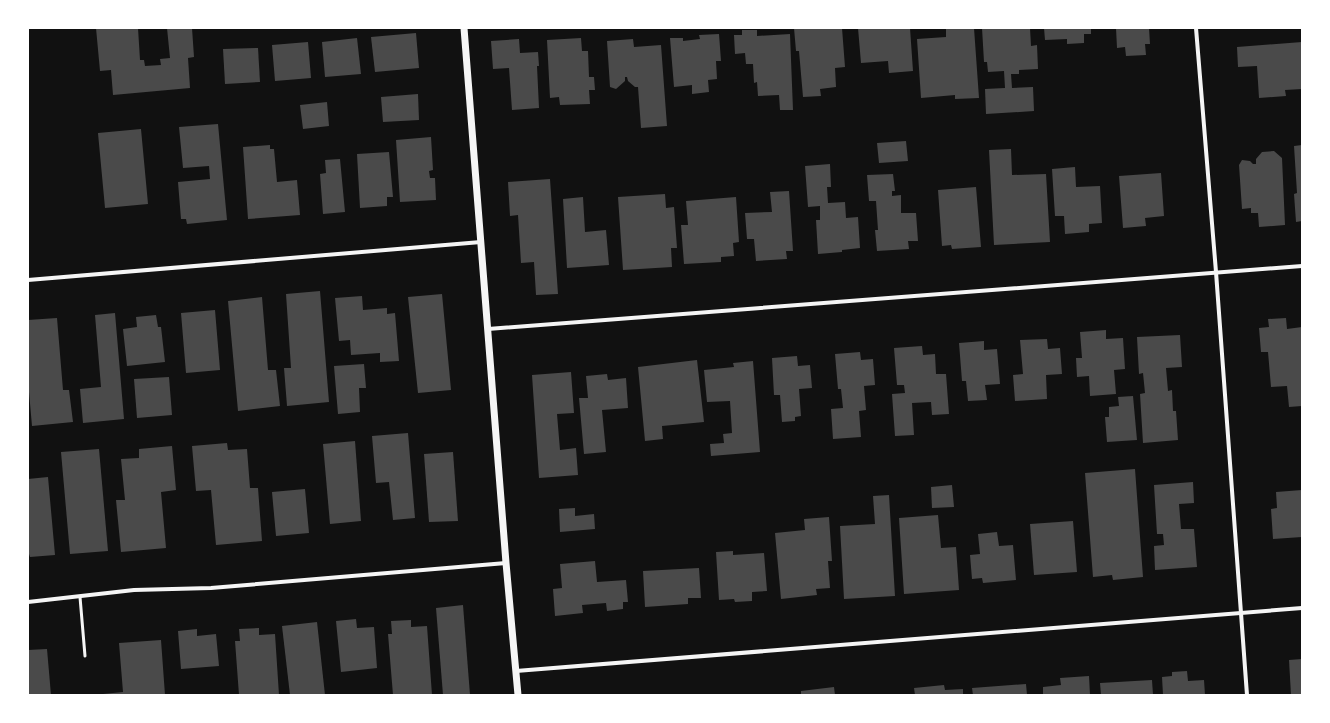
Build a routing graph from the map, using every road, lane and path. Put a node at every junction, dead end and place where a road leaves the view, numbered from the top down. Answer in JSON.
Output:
{"nodes":[{"id":1,"x":464,"y":28,"type":"edge"},
{"id":2,"x":1196,"y":28,"type":"edge"},
{"id":3,"x":481,"y":242,"type":"junction"},
{"id":4,"x":1302,"y":266,"type":"edge"},
{"id":5,"x":1216,"y":272,"type":"junction"},
{"id":6,"x":28,"y":280,"type":"edge"},
{"id":7,"x":488,"y":329,"type":"junction"},
{"id":8,"x":506,"y":563,"type":"junction"},
{"id":9,"x":80,"y":597,"type":"junction"},
{"id":10,"x":28,"y":602,"type":"edge"},
{"id":11,"x":1302,"y":608,"type":"edge"},
{"id":12,"x":1240,"y":613,"type":"junction"},
{"id":13,"x":85,"y":656,"type":"dead end"},
{"id":14,"x":516,"y":671,"type":"junction"},
{"id":15,"x":518,"y":695,"type":"edge"},
{"id":16,"x":1247,"y":695,"type":"edge"}],
"edges":[{"from":1,"to":3,"type":"street"},
{"from":2,"to":5,"type":"street"},
{"from":3,"to":6,"type":"street"},
{"from":3,"to":7,"type":"street"},
{"from":4,"to":5,"type":"street"},
{"from":5,"to":7,"type":"street"},
{"from":5,"to":12,"type":"street"},
{"from":7,"to":8,"type":"street"},
{"from":8,"to":9,"type":"street"},
{"from":8,"to":14,"type":"street"},
{"from":9,"to":10,"type":"street"},
{"from":9,"to":13,"type":"lane"},
{"from":11,"to":12,"type":"street"},
{"from":12,"to":14,"type":"street"},
{"from":12,"to":16,"type":"street"},
{"from":14,"to":15,"type":"street"}]}
